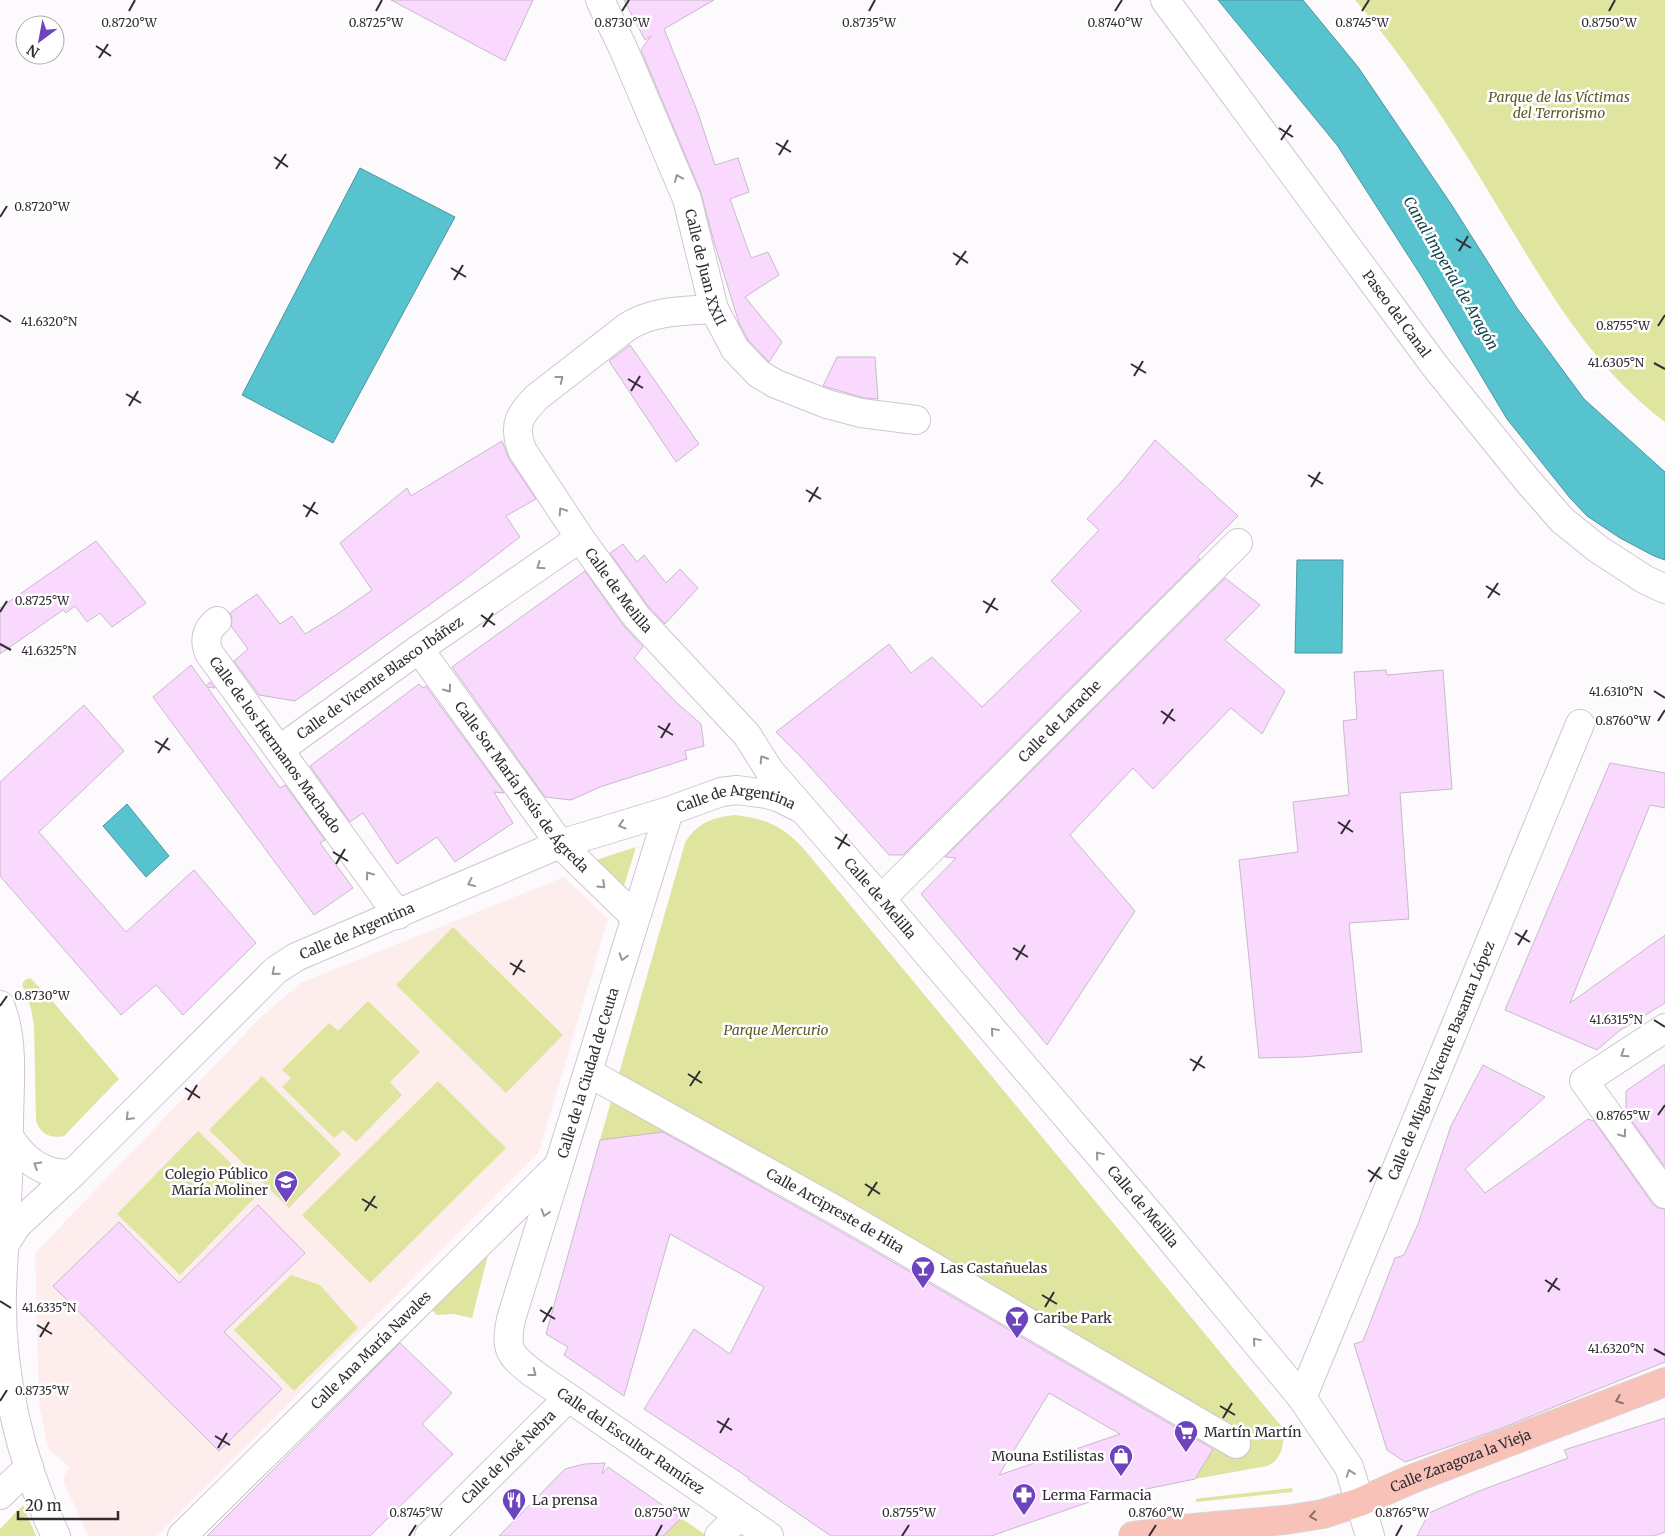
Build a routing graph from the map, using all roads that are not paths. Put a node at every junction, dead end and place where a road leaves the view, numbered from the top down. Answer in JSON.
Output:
{"nodes":[{"id":1,"x":600,"y":0,"type":"edge"},
{"id":2,"x":1165,"y":0,"type":"edge"},
{"id":3,"x":714,"y":309,"type":"junction"},
{"id":4,"x":916,"y":420,"type":"dead end"},
{"id":5,"x":580,"y":538,"type":"junction"},
{"id":6,"x":1238,"y":542,"type":"dead end"},
{"id":7,"x":1665,"y":589,"type":"edge"},
{"id":8,"x":217,"y":621,"type":"dead end"},
{"id":9,"x":419,"y":649,"type":"junction"},
{"id":10,"x":1580,"y":724,"type":"dead end"},
{"id":11,"x":280,"y":750,"type":"junction"},
{"id":12,"x":804,"y":810,"type":"junction"},
{"id":13,"x":669,"y":811,"type":"junction"},
{"id":14,"x":560,"y":844,"type":"junction"},
{"id":15,"x":881,"y":899,"type":"junction"},
{"id":16,"x":398,"y":915,"type":"junction"},
{"id":17,"x":635,"y":917,"type":"junction"},
{"id":18,"x":0,"y":1005,"type":"edge"},
{"id":19,"x":1665,"y":1028,"type":"edge"},
{"id":20,"x":588,"y":1073,"type":"junction"},
{"id":21,"x":10,"y":1138,"type":"junction"},
{"id":22,"x":560,"y":1164,"type":"junction"},
{"id":23,"x":73,"y":1174,"type":"junction"},
{"id":24,"x":4,"y":1180,"type":"edge"},
{"id":25,"x":1665,"y":1194,"type":"edge"},
{"id":26,"x":5,"y":1244,"type":"junction"},
{"id":27,"x":508,"y":1335,"type":"joint"},
{"id":28,"x":1665,"y":1382,"type":"edge"},
{"id":29,"x":568,"y":1398,"type":"junction"},
{"id":30,"x":1302,"y":1398,"type":"junction"},
{"id":31,"x":1236,"y":1444,"type":"dead end"},
{"id":32,"x":29,"y":1466,"type":"junction"},
{"id":33,"x":0,"y":1495,"type":"edge"},
{"id":34,"x":1360,"y":1502,"type":"junction"},
{"id":35,"x":739,"y":1516,"type":"junction"},
{"id":36,"x":56,"y":1536,"type":"edge"},
{"id":37,"x":182,"y":1536,"type":"edge"},
{"id":38,"x":429,"y":1536,"type":"edge"},
{"id":39,"x":719,"y":1536,"type":"edge"},
{"id":40,"x":769,"y":1536,"type":"edge"},
{"id":41,"x":1133,"y":1536,"type":"edge"},
{"id":42,"x":1370,"y":1536,"type":"edge"}],
"edges":[{"from":3,"to":1,"type":"street","name":"Calle de Juan XXII","one_way":true},
{"from":2,"to":7,"type":"street","name":"Paseo del Canal"},
{"from":3,"to":4,"type":"street","name":"Calle de Juan XXII"},
{"from":5,"to":3,"type":"street","name":"Calle de Melilla","one_way":true},
{"from":5,"to":9,"type":"street","name":"Calle de Vicente Blasco Ibáñez","one_way":true},
{"from":12,"to":5,"type":"street","name":"Calle de Melilla","one_way":true},
{"from":6,"to":15,"type":"street","name":"Calle de Larache"},
{"from":8,"to":11,"type":"street","name":"Calle de los Hermanos Machado"},
{"from":9,"to":11,"type":"street","name":"Calle de Vicente Blasco Ibáñez"},
{"from":9,"to":14,"type":"street","name":"Calle Sor María Jesús de Ágreda","one_way":true},
{"from":10,"to":30,"type":"street","name":"Calle de Miguel Vicente Basanta López"},
{"from":16,"to":11,"type":"street","name":"Calle de los Hermanos Machado","one_way":true},
{"from":12,"to":13,"type":"street","name":"Calle de Argentina"},
{"from":12,"to":15,"type":"street","name":"Calle de Melilla"},
{"from":13,"to":14,"type":"street","name":"Calle de Argentina","one_way":true},
{"from":13,"to":17,"type":"street","name":"Calle de la Ciudad de Ceuta"},
{"from":14,"to":16,"type":"street","name":"Calle de Argentina","one_way":true},
{"from":14,"to":17,"type":"street","name":"Calle Sor María Jesús de Ágreda","one_way":true},
{"from":30,"to":15,"type":"street","name":"Calle de Melilla","one_way":true},
{"from":16,"to":23,"type":"street","name":"Calle de Argentina","one_way":true},
{"from":17,"to":20,"type":"street","name":"Calle de la Ciudad de Ceuta","one_way":true},
{"from":18,"to":21,"type":"street"},
{"from":19,"to":25,"type":"street","one_way":true},
{"from":20,"to":22,"type":"street","name":"Calle de la Ciudad de Ceuta"},
{"from":20,"to":31,"type":"street","name":"Calle Arcipreste de Hita"},
{"from":23,"to":21,"type":"street","one_way":true},
{"from":21,"to":24,"type":"street"},
{"from":22,"to":27,"type":"street","name":"Calle de la Ciudad de Ceuta","one_way":true},
{"from":22,"to":37,"type":"street","name":"Calle Ana María Navales"},
{"from":23,"to":26,"type":"street","name":"Calle de Argentina"},
{"from":24,"to":26,"type":"street"},
{"from":26,"to":32,"type":"street"},
{"from":27,"to":29,"type":"street","name":"Calle del Escultor Ramírez","one_way":true},
{"from":28,"to":34,"type":"main road","name":"Calle Zaragoza la Vieja","one_way":true},
{"from":29,"to":35,"type":"street","name":"Calle del Escultor Ramírez"},
{"from":29,"to":38,"type":"street","name":"Calle de José Nebra"},
{"from":34,"to":30,"type":"street","name":"Calle de Melilla","one_way":true},
{"from":32,"to":33,"type":"street"},
{"from":32,"to":36,"type":"street"},
{"from":34,"to":41,"type":"main road","name":"Calle Zaragoza la Vieja","one_way":true},
{"from":34,"to":42,"type":"street","name":"Calle de Melilla"},
{"from":35,"to":39,"type":"street"},
{"from":35,"to":40,"type":"street","name":"Calle del Escultor Ramírez"}]}
